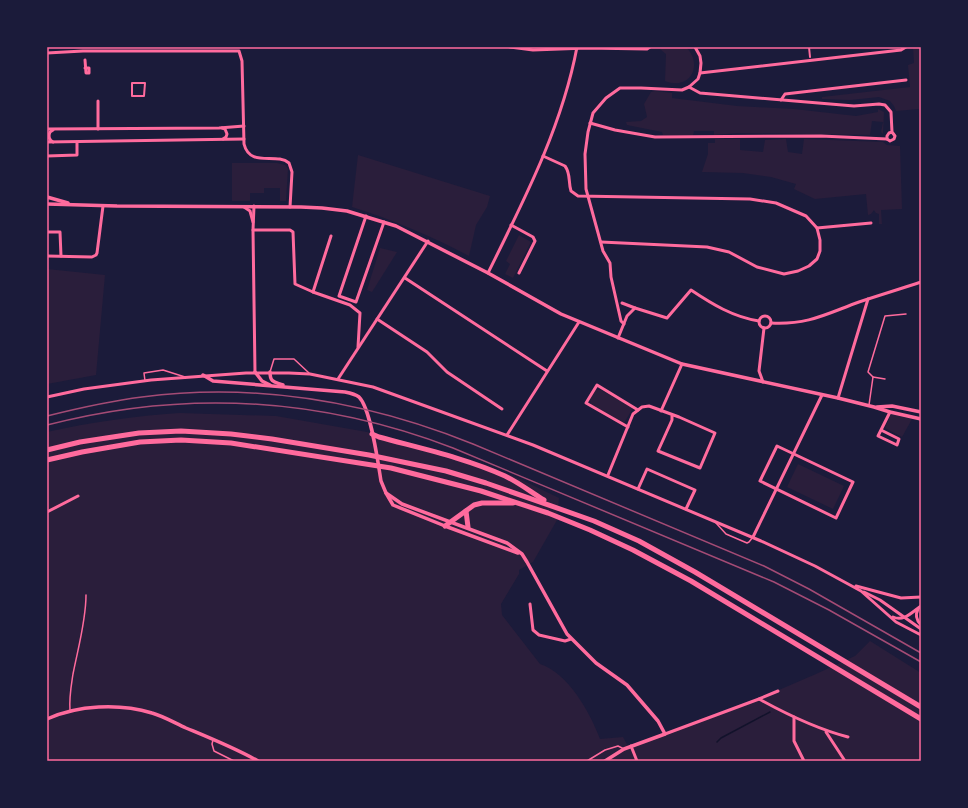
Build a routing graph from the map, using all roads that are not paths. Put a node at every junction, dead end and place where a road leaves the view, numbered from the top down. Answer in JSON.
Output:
{"nodes":[{"id":1,"x":82,"y":47,"type":"edge"},
{"id":2,"x":510,"y":47,"type":"edge"},
{"id":3,"x":650,"y":47,"type":"edge"},
{"id":4,"x":695,"y":47,"type":"edge"},
{"id":5,"x":809,"y":47,"type":"edge"},
{"id":6,"x":577,"y":48,"type":"edge"},
{"id":7,"x":906,"y":48,"type":"edge"},
{"id":8,"x":82,"y":51,"type":"junction"},
{"id":9,"x":47,"y":53,"type":"edge"},
{"id":10,"x":810,"y":57,"type":"dead end"},
{"id":11,"x":85,"y":60,"type":"dead end"},
{"id":12,"x":86,"y":68,"type":"dead end"},
{"id":13,"x":700,"y":73,"type":"junction"},
{"id":14,"x":906,"y":80,"type":"dead end"},
{"id":15,"x":132,"y":83,"type":"joint"},
{"id":16,"x":689,"y":87,"type":"junction"},
{"id":17,"x":781,"y":100,"type":"junction"},
{"id":18,"x":98,"y":101,"type":"dead end"},
{"id":19,"x":590,"y":123,"type":"junction"},
{"id":20,"x":244,"y":126,"type":"junction"},
{"id":21,"x":219,"y":128,"type":"junction"},
{"id":22,"x":47,"y":129,"type":"edge"},
{"id":23,"x":54,"y":129,"type":"junction"},
{"id":24,"x":98,"y":129,"type":"junction"},
{"id":25,"x":892,"y":132,"type":"junction"},
{"id":26,"x":887,"y":139,"type":"junction"},
{"id":27,"x":219,"y":140,"type":"junction"},
{"id":28,"x":244,"y":140,"type":"junction"},
{"id":29,"x":47,"y":142,"type":"edge"},
{"id":30,"x":55,"y":142,"type":"junction"},
{"id":31,"x":77,"y":142,"type":"junction"},
{"id":32,"x":47,"y":156,"type":"edge"},
{"id":33,"x":543,"y":156,"type":"junction"},
{"id":34,"x":587,"y":196,"type":"junction"},
{"id":35,"x":47,"y":197,"type":"edge"},
{"id":36,"x":47,"y":204,"type":"edge"},
{"id":37,"x":73,"y":204,"type":"junction"},
{"id":38,"x":103,"y":206,"type":"junction"},
{"id":39,"x":243,"y":206,"type":"junction"},
{"id":40,"x":254,"y":206,"type":"junction"},
{"id":41,"x":290,"y":207,"type":"junction"},
{"id":42,"x":366,"y":216,"type":"junction"},
{"id":43,"x":384,"y":222,"type":"junction"},
{"id":44,"x":871,"y":223,"type":"dead end"},
{"id":45,"x":253,"y":224,"type":"junction"},
{"id":46,"x":511,"y":226,"type":"junction"},
{"id":47,"x":817,"y":228,"type":"junction"},
{"id":48,"x":253,"y":230,"type":"junction"},
{"id":49,"x":47,"y":232,"type":"edge"},
{"id":50,"x":331,"y":236,"type":"dead end"},
{"id":51,"x":428,"y":241,"type":"junction"},
{"id":52,"x":601,"y":242,"type":"junction"},
{"id":53,"x":47,"y":256,"type":"edge"},
{"id":54,"x":61,"y":256,"type":"junction"},
{"id":55,"x":488,"y":273,"type":"junction"},
{"id":56,"x":519,"y":274,"type":"dead end"},
{"id":57,"x":404,"y":278,"type":"junction"},
{"id":58,"x":921,"y":282,"type":"edge"},
{"id":59,"x":313,"y":292,"type":"junction"},
{"id":60,"x":868,"y":299,"type":"junction"},
{"id":61,"x":622,"y":303,"type":"dead end"},
{"id":62,"x":635,"y":308,"type":"junction"},
{"id":63,"x":906,"y":314,"type":"dead end"},
{"id":64,"x":377,"y":319,"type":"junction"},
{"id":65,"x":759,"y":321,"type":"junction"},
{"id":66,"x":579,"y":322,"type":"junction"},
{"id":67,"x":770,"y":323,"type":"junction"},
{"id":68,"x":624,"y":324,"type":"junction"},
{"id":69,"x":764,"y":328,"type":"junction"},
{"id":70,"x":618,"y":338,"type":"junction"},
{"id":71,"x":358,"y":347,"type":"junction"},
{"id":72,"x":682,"y":364,"type":"junction"},
{"id":73,"x":547,"y":371,"type":"junction"},
{"id":74,"x":255,"y":372,"type":"junction"},
{"id":75,"x":270,"y":372,"type":"junction"},
{"id":76,"x":310,"y":374,"type":"junction"},
{"id":77,"x":203,"y":375,"type":"junction"},
{"id":78,"x":185,"y":376,"type":"junction"},
{"id":79,"x":873,"y":377,"type":"junction"},
{"id":80,"x":885,"y":379,"type":"dead end"},
{"id":81,"x":338,"y":380,"type":"junction"},
{"id":82,"x":145,"y":381,"type":"junction"},
{"id":83,"x":763,"y":382,"type":"junction"},
{"id":84,"x":273,"y":386,"type":"junction"},
{"id":85,"x":288,"y":387,"type":"junction"},
{"id":86,"x":822,"y":395,"type":"junction"},
{"id":87,"x":47,"y":397,"type":"edge"},
{"id":88,"x":838,"y":398,"type":"junction"},
{"id":89,"x":869,"y":405,"type":"junction"},
{"id":90,"x":874,"y":407,"type":"junction"},
{"id":91,"x":502,"y":409,"type":"dead end"},
{"id":92,"x":638,"y":410,"type":"junction"},
{"id":93,"x":661,"y":411,"type":"junction"},
{"id":94,"x":890,"y":412,"type":"junction"},
{"id":95,"x":921,"y":412,"type":"edge"},
{"id":96,"x":672,"y":415,"type":"junction"},
{"id":97,"x":921,"y":419,"type":"edge"},
{"id":98,"x":628,"y":427,"type":"junction"},
{"id":99,"x":881,"y":430,"type":"junction"},
{"id":100,"x":372,"y":434,"type":"junction"},
{"id":101,"x":507,"y":435,"type":"junction"},
{"id":102,"x":47,"y":450,"type":"edge"},
{"id":103,"x":794,"y":454,"type":"junction"},
{"id":104,"x":47,"y":460,"type":"edge"},
{"id":105,"x":608,"y":475,"type":"junction"},
{"id":106,"x":638,"y":489,"type":"junction"},
{"id":107,"x":777,"y":490,"type":"junction"},
{"id":108,"x":386,"y":492,"type":"junction"},
{"id":109,"x":78,"y":496,"type":"dead end"},
{"id":110,"x":518,"y":503,"type":"junction"},
{"id":111,"x":552,"y":505,"type":"junction"},
{"id":112,"x":686,"y":509,"type":"junction"},
{"id":113,"x":466,"y":511,"type":"junction"},
{"id":114,"x":47,"y":512,"type":"edge"},
{"id":115,"x":452,"y":522,"type":"junction"},
{"id":116,"x":715,"y":522,"type":"junction"},
{"id":117,"x":445,"y":526,"type":"junction"},
{"id":118,"x":468,"y":527,"type":"junction"},
{"id":119,"x":753,"y":537,"type":"junction"},
{"id":120,"x":522,"y":554,"type":"junction"},
{"id":121,"x":850,"y":584,"type":"junction"},
{"id":122,"x":861,"y":591,"type":"junction"},
{"id":123,"x":86,"y":594,"type":"dead end"},
{"id":124,"x":921,"y":597,"type":"edge"},
{"id":125,"x":530,"y":604,"type":"dead end"},
{"id":126,"x":920,"y":607,"type":"edge"},
{"id":127,"x":890,"y":616,"type":"junction"},
{"id":128,"x":904,"y":618,"type":"junction"},
{"id":129,"x":921,"y":625,"type":"edge"},
{"id":130,"x":921,"y":629,"type":"edge"},
{"id":131,"x":921,"y":635,"type":"edge"},
{"id":132,"x":572,"y":639,"type":"junction"},
{"id":133,"x":778,"y":691,"type":"dead end"},
{"id":134,"x":759,"y":699,"type":"junction"},
{"id":135,"x":921,"y":707,"type":"edge"},
{"id":136,"x":70,"y":711,"type":"junction"},
{"id":137,"x":794,"y":717,"type":"junction"},
{"id":138,"x":47,"y":719,"type":"edge"},
{"id":139,"x":921,"y":719,"type":"edge"},
{"id":140,"x":826,"y":732,"type":"junction"},
{"id":141,"x":665,"y":734,"type":"junction"},
{"id":142,"x":848,"y":737,"type":"dead end"},
{"id":143,"x":213,"y":740,"type":"junction"},
{"id":144,"x":631,"y":746,"type":"junction"},
{"id":145,"x":624,"y":749,"type":"junction"},
{"id":146,"x":234,"y":761,"type":"edge"},
{"id":147,"x":258,"y":761,"type":"edge"},
{"id":148,"x":587,"y":761,"type":"edge"},
{"id":149,"x":605,"y":761,"type":"edge"},
{"id":150,"x":637,"y":761,"type":"edge"},
{"id":151,"x":804,"y":761,"type":"edge"},
{"id":152,"x":845,"y":761,"type":"edge"}],
"edges":[{"from":1,"to":8,"type":"street"},
{"from":2,"to":6,"type":"street"},
{"from":3,"to":6,"type":"street"},
{"from":4,"to":13,"type":"street"},
{"from":5,"to":10,"type":"street"},
{"from":6,"to":33,"type":"street"},
{"from":7,"to":13,"type":"street"},
{"from":8,"to":9,"type":"street"},
{"from":8,"to":20,"type":"street"},
{"from":11,"to":12,"type":"street"},
{"from":13,"to":16,"type":"street"},
{"from":14,"to":17,"type":"street"},
{"from":15,"to":15,"type":"street"},
{"from":16,"to":17,"type":"street"},
{"from":16,"to":19,"type":"street"},
{"from":17,"to":25,"type":"street"},
{"from":18,"to":24,"type":"street"},
{"from":19,"to":26,"type":"street"},
{"from":19,"to":34,"type":"street"},
{"from":20,"to":21,"type":"street"},
{"from":20,"to":28,"type":"street"},
{"from":21,"to":24,"type":"street"},
{"from":21,"to":27,"type":"street"},
{"from":22,"to":23,"type":"street"},
{"from":23,"to":24,"type":"street"},
{"from":23,"to":30,"type":"street"},
{"from":25,"to":26,"type":"street"},
{"from":25,"to":26,"type":"street"},
{"from":27,"to":28,"type":"street"},
{"from":27,"to":31,"type":"street"},
{"from":28,"to":41,"type":"street"},
{"from":29,"to":30,"type":"street"},
{"from":30,"to":31,"type":"street"},
{"from":31,"to":32,"type":"street"},
{"from":33,"to":34,"type":"street"},
{"from":33,"to":46,"type":"street"},
{"from":34,"to":47,"type":"street"},
{"from":34,"to":52,"type":"street"},
{"from":35,"to":37,"type":"street"},
{"from":36,"to":37,"type":"street"},
{"from":37,"to":38,"type":"street"},
{"from":38,"to":39,"type":"street"},
{"from":38,"to":54,"type":"street"},
{"from":39,"to":40,"type":"street"},
{"from":39,"to":45,"type":"street"},
{"from":40,"to":41,"type":"street"},
{"from":40,"to":45,"type":"street"},
{"from":41,"to":42,"type":"street"},
{"from":42,"to":43,"type":"street"},
{"from":42,"to":43,"type":"street"},
{"from":43,"to":51,"type":"street"},
{"from":44,"to":47,"type":"street"},
{"from":45,"to":48,"type":"street"},
{"from":46,"to":55,"type":"street"},
{"from":46,"to":56,"type":"street"},
{"from":47,"to":52,"type":"street"},
{"from":48,"to":59,"type":"street"},
{"from":48,"to":74,"type":"street"},
{"from":49,"to":54,"type":"street"},
{"from":50,"to":59,"type":"street"},
{"from":51,"to":55,"type":"street"},
{"from":51,"to":57,"type":"street"},
{"from":52,"to":68,"type":"street"},
{"from":53,"to":54,"type":"street"},
{"from":55,"to":66,"type":"street"},
{"from":57,"to":64,"type":"street"},
{"from":57,"to":73,"type":"street"},
{"from":58,"to":60,"type":"street"},
{"from":59,"to":71,"type":"street"},
{"from":60,"to":67,"type":"street"},
{"from":60,"to":88,"type":"street"},
{"from":61,"to":62,"type":"street"},
{"from":62,"to":65,"type":"street"},
{"from":62,"to":68,"type":"street"},
{"from":63,"to":79,"type":"lane"},
{"from":64,"to":71,"type":"street"},
{"from":64,"to":91,"type":"street"},
{"from":65,"to":67,"type":"street"},
{"from":65,"to":69,"type":"street"},
{"from":66,"to":70,"type":"street"},
{"from":66,"to":73,"type":"street"},
{"from":67,"to":69,"type":"street"},
{"from":68,"to":70,"type":"street"},
{"from":69,"to":83,"type":"street"},
{"from":70,"to":72,"type":"street"},
{"from":71,"to":81,"type":"street"},
{"from":72,"to":83,"type":"street"},
{"from":72,"to":93,"type":"street"},
{"from":73,"to":101,"type":"street"},
{"from":74,"to":75,"type":"street"},
{"from":74,"to":77,"type":"street"},
{"from":74,"to":84,"type":"street"},
{"from":75,"to":76,"type":"street"},
{"from":75,"to":76,"type":"lane"},
{"from":75,"to":85,"type":"street"},
{"from":76,"to":81,"type":"street"},
{"from":77,"to":78,"type":"street"},
{"from":77,"to":84,"type":"street"},
{"from":78,"to":82,"type":"street"},
{"from":78,"to":82,"type":"lane"},
{"from":79,"to":80,"type":"lane"},
{"from":79,"to":89,"type":"lane"},
{"from":81,"to":101,"type":"street"},
{"from":82,"to":87,"type":"street"},
{"from":83,"to":86,"type":"street"},
{"from":84,"to":85,"type":"street"},
{"from":85,"to":100,"type":"street"},
{"from":86,"to":88,"type":"street"},
{"from":86,"to":103,"type":"street"},
{"from":88,"to":89,"type":"street"},
{"from":89,"to":90,"type":"street"},
{"from":90,"to":94,"type":"street"},
{"from":90,"to":95,"type":"street"},
{"from":92,"to":93,"type":"street"},
{"from":92,"to":98,"type":"street"},
{"from":92,"to":98,"type":"street"},
{"from":93,"to":96,"type":"street"},
{"from":94,"to":97,"type":"street"},
{"from":94,"to":99,"type":"street"},
{"from":96,"to":96,"type":"street"},
{"from":98,"to":105,"type":"street"},
{"from":99,"to":99,"type":"street"},
{"from":100,"to":108,"type":"street"},
{"from":100,"to":111,"type":"highway"},
{"from":101,"to":105,"type":"street"},
{"from":102,"to":111,"type":"highway"},
{"from":103,"to":107,"type":"street"},
{"from":103,"to":107,"type":"street"},
{"from":103,"to":107,"type":"street"},
{"from":104,"to":110,"type":"highway"},
{"from":105,"to":106,"type":"street"},
{"from":106,"to":112,"type":"street"},
{"from":106,"to":112,"type":"street"},
{"from":107,"to":119,"type":"street"},
{"from":108,"to":115,"type":"street"},
{"from":108,"to":117,"type":"street"},
{"from":109,"to":114,"type":"street"},
{"from":110,"to":113,"type":"highway"},
{"from":110,"to":139,"type":"highway"},
{"from":111,"to":135,"type":"highway"},
{"from":112,"to":116,"type":"street"},
{"from":113,"to":115,"type":"highway"},
{"from":113,"to":118,"type":"highway"},
{"from":115,"to":117,"type":"highway"},
{"from":115,"to":118,"type":"street"},
{"from":116,"to":119,"type":"street"},
{"from":116,"to":119,"type":"lane"},
{"from":117,"to":120,"type":"street"},
{"from":118,"to":120,"type":"street"},
{"from":119,"to":121,"type":"street"},
{"from":120,"to":132,"type":"street"},
{"from":121,"to":122,"type":"street"},
{"from":121,"to":124,"type":"street"},
{"from":122,"to":127,"type":"street"},
{"from":122,"to":128,"type":"street"},
{"from":123,"to":136,"type":"lane"},
{"from":125,"to":132,"type":"street"},
{"from":126,"to":128,"type":"street"},
{"from":126,"to":129,"type":"street"},
{"from":127,"to":128,"type":"street"},
{"from":127,"to":131,"type":"street"},
{"from":128,"to":130,"type":"street"},
{"from":132,"to":141,"type":"street"},
{"from":133,"to":134,"type":"street"},
{"from":134,"to":137,"type":"street"},
{"from":134,"to":141,"type":"street"},
{"from":136,"to":138,"type":"street"},
{"from":136,"to":143,"type":"street"},
{"from":137,"to":140,"type":"street"},
{"from":137,"to":151,"type":"street"},
{"from":140,"to":142,"type":"street"},
{"from":140,"to":152,"type":"street"},
{"from":141,"to":144,"type":"street"},
{"from":143,"to":146,"type":"lane"},
{"from":143,"to":147,"type":"street"},
{"from":144,"to":145,"type":"street"},
{"from":144,"to":150,"type":"street"},
{"from":145,"to":148,"type":"lane"},
{"from":145,"to":149,"type":"street"}]}
